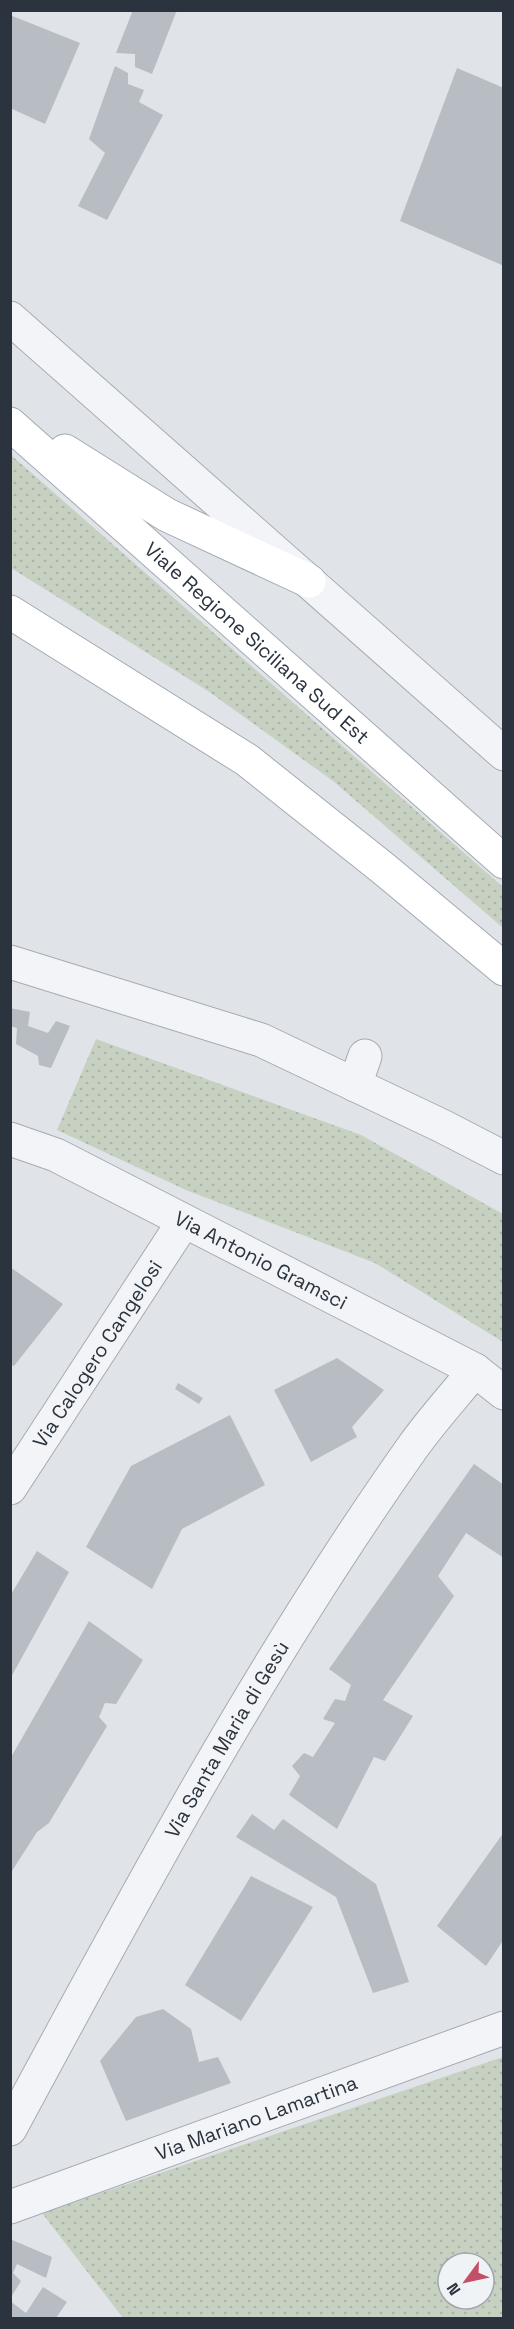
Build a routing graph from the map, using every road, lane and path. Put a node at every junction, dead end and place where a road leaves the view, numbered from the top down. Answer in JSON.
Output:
{"nodes":[{"id":1,"x":10,"y":318,"type":"edge"},
{"id":2,"x":10,"y":416,"type":"edge"},
{"id":3,"x":10,"y":424,"type":"edge"},
{"id":4,"x":309,"y":581,"type":"junction"},
{"id":5,"x":10,"y":612,"type":"edge"},
{"id":6,"x":504,"y":754,"type":"edge"},
{"id":7,"x":504,"y":862,"type":"edge"},
{"id":8,"x":10,"y":962,"type":"edge"},
{"id":9,"x":504,"y":969,"type":"edge"},
{"id":10,"x":10,"y":1139,"type":"edge"},
{"id":11,"x":504,"y":1158,"type":"edge"},
{"id":12,"x":184,"y":1221,"type":"junction"},
{"id":13,"x":475,"y":1370,"type":"junction"},
{"id":14,"x":504,"y":1393,"type":"edge"},
{"id":15,"x":10,"y":1488,"type":"edge"},
{"id":16,"x":504,"y":2028,"type":"edge"},
{"id":17,"x":10,"y":2129,"type":"edge"},
{"id":18,"x":10,"y":2207,"type":"edge"}],
"edges":[{"from":1,"to":4,"type":"street"},
{"from":2,"to":4,"type":"main road"},
{"from":3,"to":7,"type":"main road","name":"Viale Regione Siciliana Sud Est"},
{"from":4,"to":6,"type":"street"},
{"from":5,"to":9,"type":"main road"},
{"from":8,"to":11,"type":"street"},
{"from":10,"to":12,"type":"street","name":"Via Antonio Gramsci"},
{"from":12,"to":13,"type":"street","name":"Via Antonio Gramsci"},
{"from":12,"to":15,"type":"street","name":"Via Calogero Cangelosi"},
{"from":13,"to":14,"type":"street","name":"Via Antonio Gramsci"},
{"from":13,"to":17,"type":"street","name":"Via Santa Maria di Gesù"},
{"from":16,"to":18,"type":"street","name":"Via Mariano Lamartina"}]}
